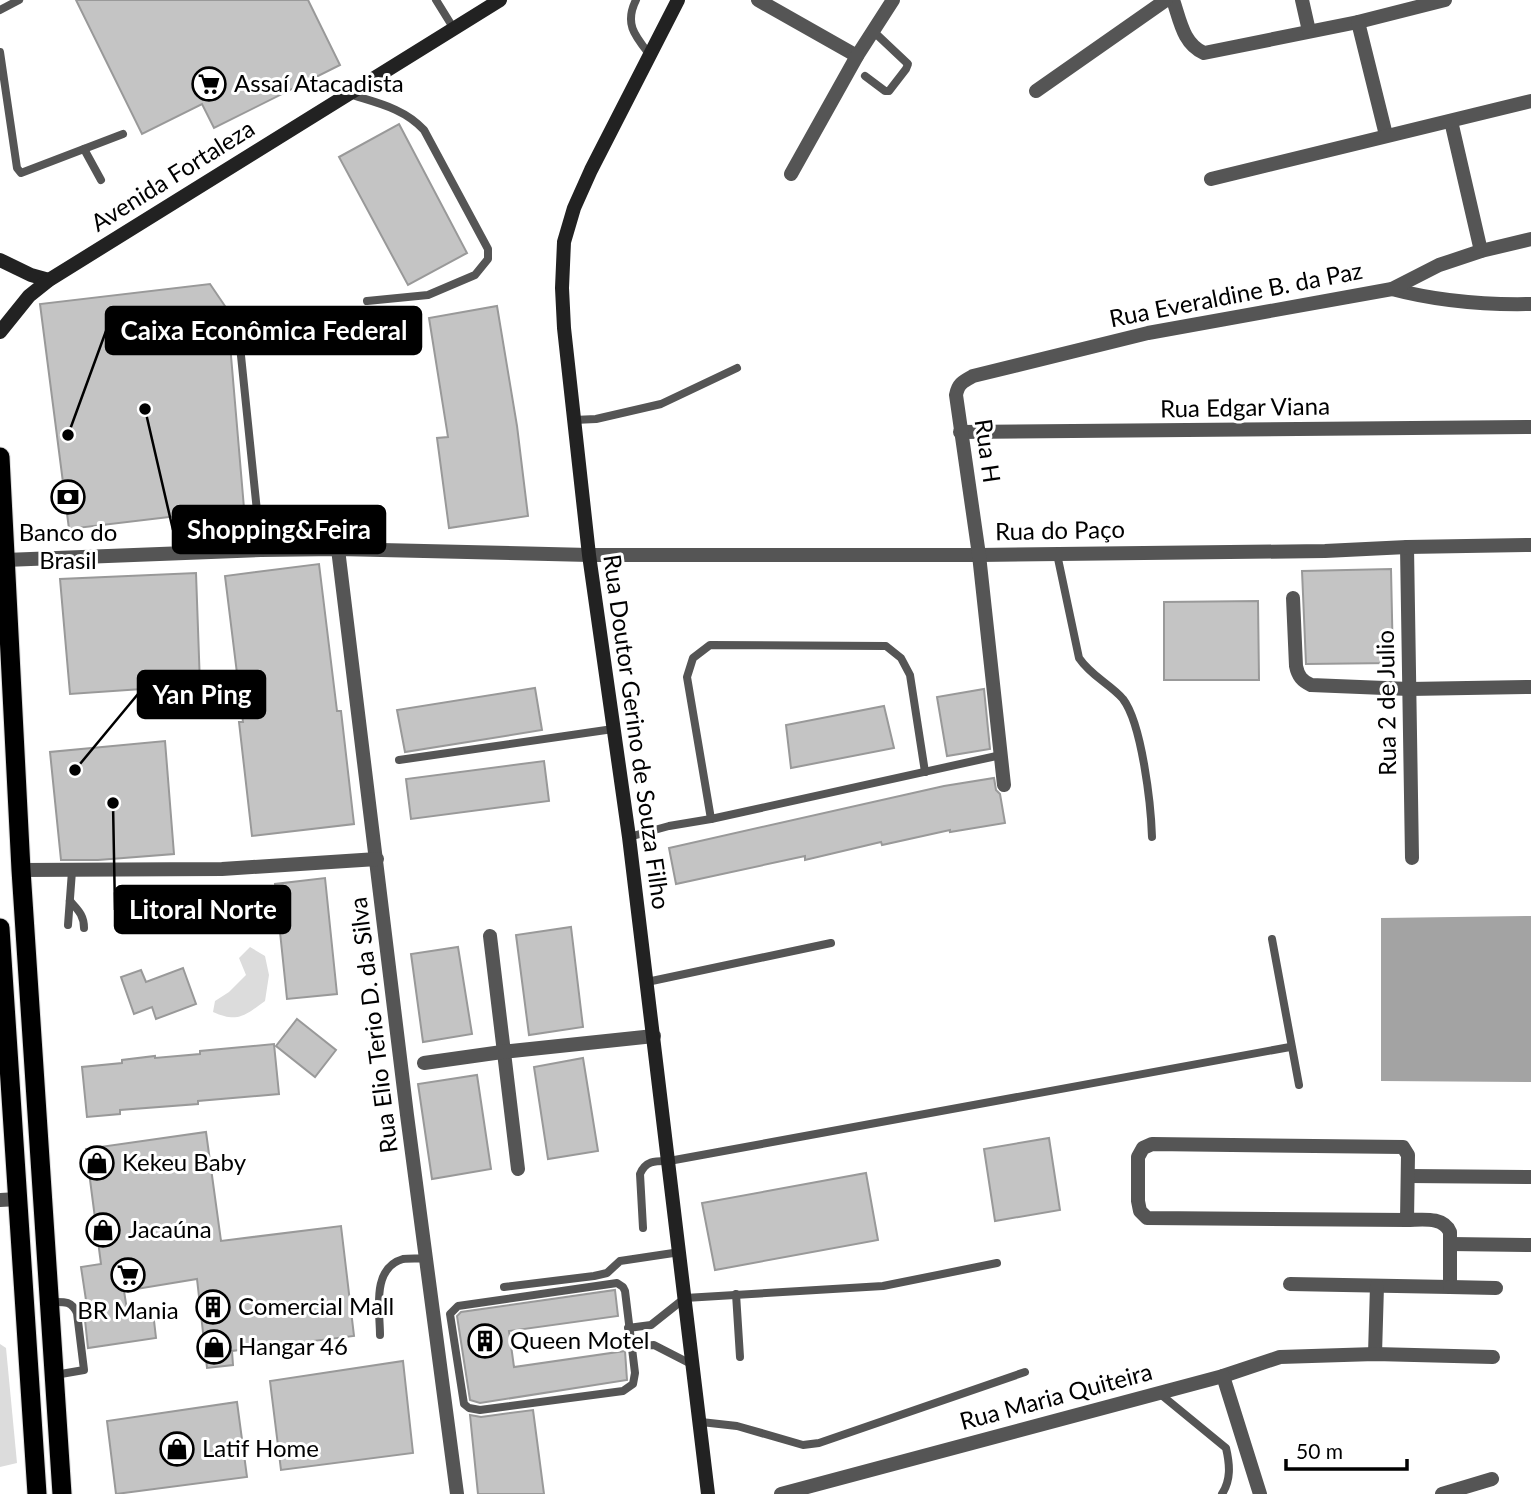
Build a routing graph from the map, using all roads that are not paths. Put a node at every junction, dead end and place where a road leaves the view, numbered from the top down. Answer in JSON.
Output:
{"nodes":[{"id":1,"x":19,"y":0,"type":"edge"},
{"id":2,"x":436,"y":0,"type":"edge"},
{"id":3,"x":499,"y":0,"type":"edge"},
{"id":4,"x":636,"y":0,"type":"edge"},
{"id":5,"x":678,"y":0,"type":"edge"},
{"id":6,"x":758,"y":0,"type":"edge"},
{"id":7,"x":893,"y":0,"type":"edge"},
{"id":8,"x":1166,"y":0,"type":"edge"},
{"id":9,"x":1173,"y":0,"type":"edge"},
{"id":10,"x":1303,"y":0,"type":"edge"},
{"id":11,"x":1445,"y":0,"type":"edge"},
{"id":12,"x":0,"y":10,"type":"edge"},
{"id":13,"x":1358,"y":22,"type":"junction"},
{"id":14,"x":454,"y":29,"type":"junction"},
{"id":15,"x":873,"y":31,"type":"junction"},
{"id":16,"x":1309,"y":31,"type":"junction"},
{"id":17,"x":0,"y":52,"type":"edge"},
{"id":18,"x":650,"y":55,"type":"junction"},
{"id":19,"x":857,"y":56,"type":"junction"},
{"id":20,"x":865,"y":76,"type":"dead end"},
{"id":21,"x":1036,"y":90,"type":"dead end"},
{"id":22,"x":349,"y":94,"type":"junction"},
{"id":23,"x":1531,"y":102,"type":"edge"},
{"id":24,"x":1451,"y":121,"type":"junction"},
{"id":25,"x":123,"y":134,"type":"dead end"},
{"id":26,"x":1387,"y":135,"type":"junction"},
{"id":27,"x":84,"y":149,"type":"junction"},
{"id":28,"x":791,"y":174,"type":"dead end"},
{"id":29,"x":1211,"y":179,"type":"dead end"},
{"id":30,"x":101,"y":180,"type":"dead end"},
{"id":31,"x":1531,"y":239,"type":"edge"},
{"id":32,"x":1481,"y":251,"type":"junction"},
{"id":33,"x":0,"y":260,"type":"edge"},
{"id":34,"x":49,"y":280,"type":"junction"},
{"id":35,"x":1392,"y":289,"type":"junction"},
{"id":36,"x":368,"y":300,"type":"dead end"},
{"id":37,"x":1531,"y":304,"type":"edge"},
{"id":38,"x":0,"y":332,"type":"edge"},
{"id":39,"x":240,"y":346,"type":"dead end"},
{"id":40,"x":737,"y":368,"type":"dead end"},
{"id":41,"x":956,"y":395,"type":"joint"},
{"id":42,"x":574,"y":420,"type":"junction"},
{"id":43,"x":1531,"y":427,"type":"edge"},
{"id":44,"x":960,"y":432,"type":"junction"},
{"id":45,"x":0,"y":457,"type":"edge"},
{"id":46,"x":1531,"y":545,"type":"edge"},
{"id":47,"x":1407,"y":547,"type":"junction"},
{"id":48,"x":338,"y":549,"type":"junction"},
{"id":49,"x":261,"y":550,"type":"junction"},
{"id":50,"x":1057,"y":554,"type":"junction"},
{"id":51,"x":589,"y":555,"type":"junction"},
{"id":52,"x":979,"y":555,"type":"junction"},
{"id":53,"x":5,"y":560,"type":"junction"},
{"id":54,"x":3,"y":583,"type":"edge"},
{"id":55,"x":1293,"y":598,"type":"dead end"},
{"id":56,"x":6,"y":680,"type":"edge"},
{"id":57,"x":1531,"y":687,"type":"edge"},
{"id":58,"x":1409,"y":688,"type":"junction"},
{"id":59,"x":613,"y":729,"type":"junction"},
{"id":60,"x":1001,"y":755,"type":"junction"},
{"id":61,"x":399,"y":761,"type":"dead end"},
{"id":62,"x":925,"y":772,"type":"junction"},
{"id":63,"x":1004,"y":785,"type":"dead end"},
{"id":64,"x":711,"y":819,"type":"junction"},
{"id":65,"x":629,"y":837,"type":"junction"},
{"id":66,"x":1152,"y":837,"type":"dead end"},
{"id":67,"x":1412,"y":858,"type":"dead end"},
{"id":68,"x":377,"y":859,"type":"junction"},
{"id":69,"x":21,"y":870,"type":"junction"},
{"id":70,"x":72,"y":871,"type":"junction"},
{"id":71,"x":70,"y":901,"type":"junction"},
{"id":72,"x":68,"y":925,"type":"dead end"},
{"id":73,"x":0,"y":928,"type":"edge"},
{"id":74,"x":84,"y":928,"type":"dead end"},
{"id":75,"x":490,"y":936,"type":"dead end"},
{"id":76,"x":1272,"y":939,"type":"dead end"},
{"id":77,"x":831,"y":943,"type":"dead end"},
{"id":78,"x":647,"y":982,"type":"junction"},
{"id":79,"x":654,"y":1036,"type":"junction"},
{"id":80,"x":1290,"y":1047,"type":"junction"},
{"id":81,"x":502,"y":1052,"type":"junction"},
{"id":82,"x":424,"y":1063,"type":"dead end"},
{"id":83,"x":1298,"y":1085,"type":"dead end"},
{"id":84,"x":669,"y":1161,"type":"junction"},
{"id":85,"x":518,"y":1169,"type":"dead end"},
{"id":86,"x":1408,"y":1176,"type":"junction"},
{"id":87,"x":1531,"y":1177,"type":"edge"},
{"id":88,"x":9,"y":1199,"type":"edge"},
{"id":89,"x":1407,"y":1220,"type":"junction"},
{"id":90,"x":643,"y":1228,"type":"dead end"},
{"id":91,"x":1450,"y":1244,"type":"junction"},
{"id":92,"x":1531,"y":1245,"type":"edge"},
{"id":93,"x":680,"y":1252,"type":"junction"},
{"id":94,"x":426,"y":1258,"type":"junction"},
{"id":95,"x":997,"y":1263,"type":"dead end"},
{"id":96,"x":1290,"y":1284,"type":"dead end"},
{"id":97,"x":1377,"y":1286,"type":"junction"},
{"id":98,"x":504,"y":1287,"type":"dead end"},
{"id":99,"x":1450,"y":1287,"type":"junction"},
{"id":100,"x":1496,"y":1288,"type":"dead end"},
{"id":101,"x":736,"y":1294,"type":"junction"},
{"id":102,"x":685,"y":1298,"type":"junction"},
{"id":103,"x":50,"y":1301,"type":"junction"},
{"id":104,"x":628,"y":1328,"type":"junction"},
{"id":105,"x":380,"y":1335,"type":"dead end"},
{"id":106,"x":631,"y":1347,"type":"junction"},
{"id":107,"x":1375,"y":1354,"type":"junction"},
{"id":108,"x":740,"y":1357,"type":"dead end"},
{"id":109,"x":1493,"y":1357,"type":"dead end"},
{"id":110,"x":694,"y":1365,"type":"junction"},
{"id":111,"x":1026,"y":1371,"type":"dead end"},
{"id":112,"x":55,"y":1375,"type":"junction"},
{"id":113,"x":1223,"y":1376,"type":"junction"},
{"id":114,"x":1159,"y":1393,"type":"junction"},
{"id":115,"x":701,"y":1422,"type":"junction"},
{"id":116,"x":1492,"y":1479,"type":"dead end"},
{"id":117,"x":37,"y":1494,"type":"edge"},
{"id":118,"x":62,"y":1494,"type":"edge"},
{"id":119,"x":457,"y":1494,"type":"edge"},
{"id":120,"x":708,"y":1494,"type":"edge"},
{"id":121,"x":781,"y":1494,"type":"edge"},
{"id":122,"x":1222,"y":1494,"type":"edge"},
{"id":123,"x":1260,"y":1494,"type":"edge"},
{"id":124,"x":1442,"y":1494,"type":"edge"}],
"edges":[{"from":1,"to":12,"type":"lane"},
{"from":2,"to":14,"type":"lane"},
{"from":3,"to":14,"type":"main road","name":"Avenida Fortaleza"},
{"from":4,"to":18,"type":"lane"},
{"from":5,"to":18,"type":"main road","name":"Rua Doutor Gerino de Souza Filho"},
{"from":6,"to":19,"type":"street"},
{"from":7,"to":15,"type":"street"},
{"from":8,"to":21,"type":"street"},
{"from":9,"to":16,"type":"street"},
{"from":10,"to":16,"type":"street"},
{"from":11,"to":13,"type":"street"},
{"from":13,"to":16,"type":"street"},
{"from":13,"to":26,"type":"street"},
{"from":14,"to":22,"type":"main road","name":"Avenida Fortaleza"},
{"from":15,"to":19,"type":"street"},
{"from":15,"to":20,"type":"lane"},
{"from":17,"to":27,"type":"lane"},
{"from":18,"to":42,"type":"main road","name":"Rua Doutor Gerino de Souza Filho"},
{"from":19,"to":28,"type":"street"},
{"from":22,"to":34,"type":"main road","name":"Avenida Fortaleza"},
{"from":22,"to":36,"type":"lane"},
{"from":23,"to":24,"type":"street"},
{"from":24,"to":26,"type":"street"},
{"from":24,"to":32,"type":"street"},
{"from":25,"to":27,"type":"lane"},
{"from":26,"to":29,"type":"street"},
{"from":27,"to":30,"type":"lane"},
{"from":31,"to":32,"type":"street","name":"Rua Everaldine B. da Paz"},
{"from":32,"to":35,"type":"street","name":"Rua Everaldine B. da Paz"},
{"from":33,"to":34,"type":"main road"},
{"from":34,"to":38,"type":"main road","name":"Avenida Fortaleza"},
{"from":35,"to":37,"type":"street"},
{"from":35,"to":41,"type":"street","name":"Rua Everaldine B. da Paz"},
{"from":39,"to":49,"type":"lane"},
{"from":40,"to":42,"type":"lane"},
{"from":41,"to":44,"type":"street","name":"Rua H"},
{"from":42,"to":51,"type":"main road","name":"Rua Doutor Gerino de Souza Filho"},
{"from":43,"to":44,"type":"street","name":"Rua Edgar Viana"},
{"from":44,"to":52,"type":"street","name":"Rua H"},
{"from":45,"to":53,"type":"highway"},
{"from":46,"to":47,"type":"street","name":"Rua do Paço"},
{"from":47,"to":50,"type":"street","name":"Rua do Paço"},
{"from":47,"to":58,"type":"street","name":"Rua 2 de Julio"},
{"from":48,"to":49,"type":"street","name":"Rua do Paço"},
{"from":48,"to":51,"type":"street","name":"Rua do Paço"},
{"from":48,"to":68,"type":"street","name":"Rua Elio Terio D. da Silva"},
{"from":49,"to":53,"type":"street","name":"Rua do Paço"},
{"from":50,"to":52,"type":"street","name":"Rua do Paço"},
{"from":50,"to":66,"type":"lane"},
{"from":51,"to":52,"type":"street","name":"Rua do Paço"},
{"from":51,"to":59,"type":"main road","name":"Rua Doutor Gerino de Souza Filho"},
{"from":52,"to":60,"type":"street","name":"Rua H"},
{"from":53,"to":54,"type":"highway"},
{"from":54,"to":56,"type":"highway"},
{"from":55,"to":58,"type":"street"},
{"from":56,"to":69,"type":"highway"},
{"from":57,"to":58,"type":"street"},
{"from":58,"to":67,"type":"street","name":"Rua 2 de Julio"},
{"from":59,"to":61,"type":"lane"},
{"from":59,"to":65,"type":"main road","name":"Rua Doutor Gerino de Souza Filho"},
{"from":60,"to":62,"type":"lane"},
{"from":60,"to":63,"type":"street","name":"Rua H"},
{"from":62,"to":64,"type":"lane"},
{"from":62,"to":64,"type":"lane"},
{"from":64,"to":65,"type":"lane"},
{"from":65,"to":78,"type":"main road","name":"Rua Doutor Gerino de Souza Filho"},
{"from":68,"to":70,"type":"street"},
{"from":68,"to":94,"type":"street","name":"Rua Elio Terio D. da Silva"},
{"from":69,"to":70,"type":"street"},
{"from":69,"to":103,"type":"highway"},
{"from":70,"to":71,"type":"lane"},
{"from":71,"to":72,"type":"lane"},
{"from":71,"to":74,"type":"lane"},
{"from":73,"to":88,"type":"highway"},
{"from":75,"to":81,"type":"street"},
{"from":76,"to":80,"type":"lane"},
{"from":77,"to":78,"type":"lane"},
{"from":78,"to":79,"type":"main road","name":"Rua Doutor Gerino de Souza Filho"},
{"from":79,"to":81,"type":"street"},
{"from":79,"to":84,"type":"main road","name":"Rua Doutor Gerino de Souza Filho"},
{"from":80,"to":83,"type":"lane"},
{"from":80,"to":84,"type":"lane"},
{"from":81,"to":82,"type":"street"},
{"from":81,"to":85,"type":"street"},
{"from":84,"to":90,"type":"lane"},
{"from":84,"to":93,"type":"main road","name":"Rua Doutor Gerino de Souza Filho"},
{"from":86,"to":87,"type":"street"},
{"from":86,"to":89,"type":"street"},
{"from":86,"to":89,"type":"street"},
{"from":88,"to":117,"type":"highway"},
{"from":89,"to":91,"type":"street"},
{"from":91,"to":92,"type":"street"},
{"from":91,"to":99,"type":"street"},
{"from":93,"to":98,"type":"lane"},
{"from":93,"to":102,"type":"main road","name":"Rua Doutor Gerino de Souza Filho"},
{"from":94,"to":105,"type":"lane"},
{"from":94,"to":119,"type":"street","name":"Rua Elio Terio D. da Silva"},
{"from":95,"to":101,"type":"lane"},
{"from":96,"to":97,"type":"street"},
{"from":97,"to":99,"type":"street"},
{"from":97,"to":107,"type":"street"},
{"from":99,"to":100,"type":"street"},
{"from":101,"to":102,"type":"lane"},
{"from":101,"to":108,"type":"lane"},
{"from":102,"to":104,"type":"lane"},
{"from":102,"to":110,"type":"main road","name":"Rua Doutor Gerino de Souza Filho"},
{"from":103,"to":112,"type":"highway"},
{"from":103,"to":112,"type":"lane"},
{"from":104,"to":106,"type":"lane"},
{"from":104,"to":106,"type":"lane"},
{"from":106,"to":110,"type":"lane"},
{"from":107,"to":109,"type":"street","name":"Rua Maria Quiteira"},
{"from":107,"to":113,"type":"street","name":"Rua Maria Quiteira"},
{"from":110,"to":115,"type":"main road","name":"Rua Doutor Gerino de Souza Filho"},
{"from":111,"to":115,"type":"lane"},
{"from":112,"to":118,"type":"highway"},
{"from":113,"to":114,"type":"street","name":"Rua Maria Quiteira"},
{"from":113,"to":123,"type":"street"},
{"from":114,"to":121,"type":"street","name":"Rua Maria Quiteira"},
{"from":114,"to":122,"type":"lane"},
{"from":115,"to":120,"type":"main road","name":"Rua Doutor Gerino de Souza Filho"},
{"from":116,"to":124,"type":"street"}]}
